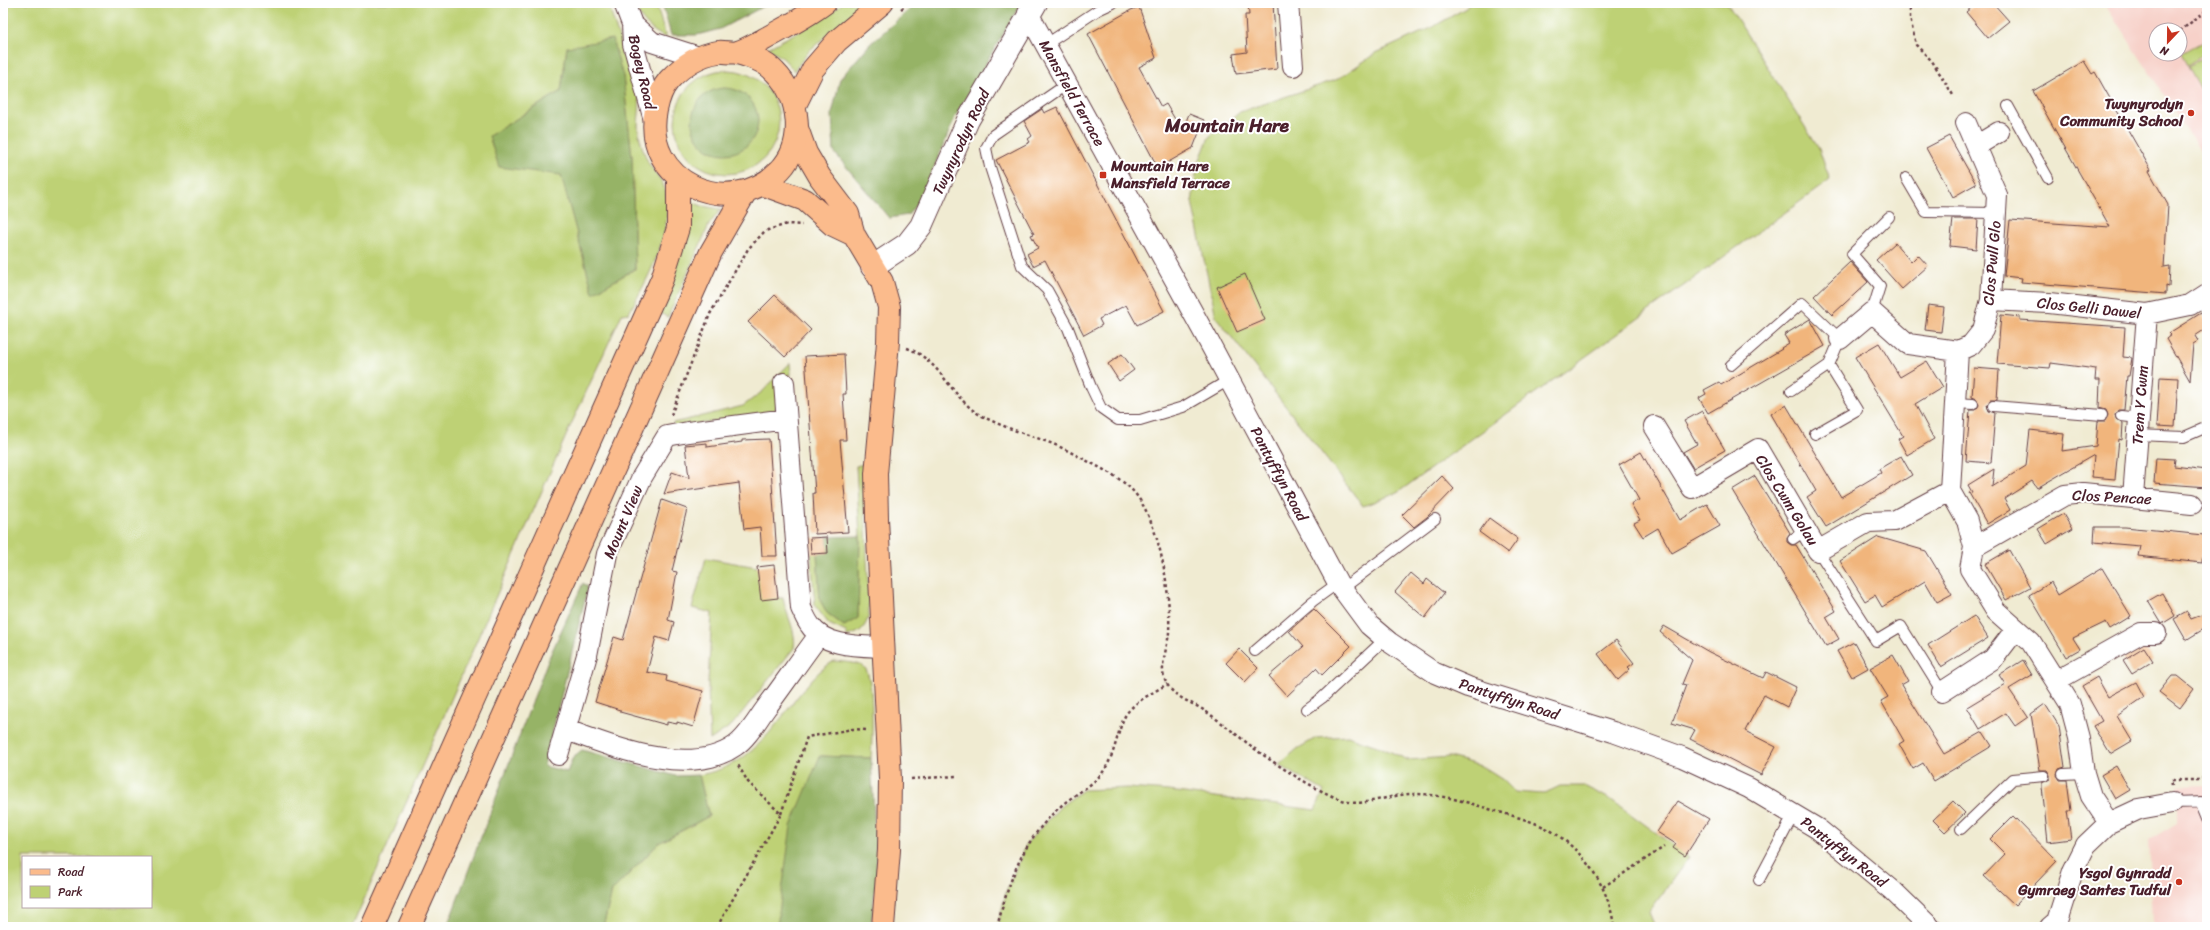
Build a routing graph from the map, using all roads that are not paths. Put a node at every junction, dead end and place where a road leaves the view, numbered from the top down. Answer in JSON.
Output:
{"nodes":[{"id":1,"x":624,"y":3,"type":"edge"},
{"id":2,"x":825,"y":3,"type":"edge"},
{"id":3,"x":1113,"y":3,"type":"edge"},
{"id":4,"x":1288,"y":3,"type":"edge"},
{"id":5,"x":891,"y":7,"type":"edge"},
{"id":6,"x":1032,"y":8,"type":"edge"},
{"id":7,"x":632,"y":24,"type":"junction"},
{"id":8,"x":1045,"y":45,"type":"junction"},
{"id":9,"x":738,"y":53,"type":"junction"},
{"id":10,"x":699,"y":57,"type":"junction"},
{"id":11,"x":1293,"y":66,"type":"dead end"},
{"id":12,"x":1067,"y":84,"type":"junction"},
{"id":13,"x":795,"y":106,"type":"junction"},
{"id":14,"x":2008,"y":106,"type":"dead end"},
{"id":15,"x":654,"y":120,"type":"junction"},
{"id":16,"x":2016,"y":121,"type":"junction"},
{"id":17,"x":1966,"y":123,"type":"dead end"},
{"id":18,"x":797,"y":128,"type":"junction"},
{"id":19,"x":1999,"y":132,"type":"joint"},
{"id":20,"x":1976,"y":146,"type":"junction"},
{"id":21,"x":678,"y":177,"type":"junction"},
{"id":22,"x":1906,"y":178,"type":"dead end"},
{"id":23,"x":2048,"y":178,"type":"dead end"},
{"id":24,"x":754,"y":189,"type":"junction"},
{"id":25,"x":1996,"y":213,"type":"junction"},
{"id":26,"x":1889,"y":217,"type":"dead end"},
{"id":27,"x":854,"y":235,"type":"junction"},
{"id":28,"x":872,"y":267,"type":"junction"},
{"id":29,"x":2207,"y":294,"type":"edge"},
{"id":30,"x":1991,"y":300,"type":"junction"},
{"id":31,"x":1872,"y":312,"type":"junction"},
{"id":32,"x":2147,"y":314,"type":"junction"},
{"id":33,"x":1840,"y":339,"type":"junction"},
{"id":34,"x":1209,"y":342,"type":"joint"},
{"id":35,"x":1958,"y":351,"type":"junction"},
{"id":36,"x":1731,"y":365,"type":"dead end"},
{"id":37,"x":1829,"y":365,"type":"junction"},
{"id":38,"x":1229,"y":380,"type":"junction"},
{"id":39,"x":784,"y":383,"type":"dead end"},
{"id":40,"x":1791,"y":391,"type":"dead end"},
{"id":41,"x":1993,"y":406,"type":"dead end"},
{"id":42,"x":2102,"y":415,"type":"dead end"},
{"id":43,"x":786,"y":419,"type":"junction"},
{"id":44,"x":2132,"y":423,"type":"junction"},
{"id":45,"x":1654,"y":426,"type":"dead end"},
{"id":46,"x":2207,"y":426,"type":"edge"},
{"id":47,"x":1815,"y":434,"type":"dead end"},
{"id":48,"x":1950,"y":491,"type":"junction"},
{"id":49,"x":2133,"y":497,"type":"junction"},
{"id":50,"x":2192,"y":504,"type":"dead end"},
{"id":51,"x":1435,"y":519,"type":"dead end"},
{"id":52,"x":1974,"y":547,"type":"junction"},
{"id":53,"x":1818,"y":551,"type":"junction"},
{"id":54,"x":1340,"y":586,"type":"junction"},
{"id":55,"x":2016,"y":629,"type":"junction"},
{"id":56,"x":2156,"y":633,"type":"dead end"},
{"id":57,"x":819,"y":635,"type":"junction"},
{"id":58,"x":1385,"y":639,"type":"junction"},
{"id":59,"x":883,"y":647,"type":"junction"},
{"id":60,"x":1255,"y":651,"type":"dead end"},
{"id":61,"x":2056,"y":680,"type":"junction"},
{"id":62,"x":1942,"y":692,"type":"joint"},
{"id":63,"x":1307,"y":708,"type":"dead end"},
{"id":64,"x":566,"y":730,"type":"junction"},
{"id":65,"x":558,"y":755,"type":"dead end"},
{"id":66,"x":2084,"y":772,"type":"junction"},
{"id":67,"x":2063,"y":774,"type":"dead end"},
{"id":68,"x":2044,"y":776,"type":"dead end"},
{"id":69,"x":2204,"y":802,"type":"edge"},
{"id":70,"x":2172,"y":803,"type":"joint"},
{"id":71,"x":1794,"y":814,"type":"junction"},
{"id":72,"x":2207,"y":820,"type":"edge"},
{"id":73,"x":2108,"y":823,"type":"junction"},
{"id":74,"x":1961,"y":829,"type":"dead end"},
{"id":75,"x":1760,"y":880,"type":"dead end"},
{"id":76,"x":372,"y":927,"type":"edge"},
{"id":77,"x":409,"y":927,"type":"edge"},
{"id":78,"x":883,"y":927,"type":"edge"},
{"id":79,"x":1930,"y":927,"type":"edge"},
{"id":80,"x":2050,"y":927,"type":"edge"}],
"edges":[{"from":1,"to":7,"type":"street","name":"Bogey Road"},
{"from":2,"to":9,"type":"main road"},
{"from":3,"to":8,"type":"lane"},
{"from":4,"to":11,"type":"street"},
{"from":5,"to":13,"type":"main road"},
{"from":6,"to":8,"type":"street","name":"Mansfield Terrace"},
{"from":6,"to":28,"type":"street","name":"Twynyrodyn Road"},
{"from":7,"to":10,"type":"street","name":"Bogey Road"},
{"from":7,"to":15,"type":"street","name":"Bogey Road"},
{"from":8,"to":12,"type":"street","name":"Mansfield Terrace"},
{"from":9,"to":10,"type":"main road"},
{"from":9,"to":13,"type":"main road"},
{"from":10,"to":15,"type":"main road"},
{"from":12,"to":34,"type":"street","name":"Mansfield Terrace"},
{"from":12,"to":38,"type":"lane"},
{"from":13,"to":18,"type":"main road"},
{"from":14,"to":16,"type":"lane"},
{"from":15,"to":21,"type":"main road"},
{"from":16,"to":19,"type":"lane"},
{"from":16,"to":23,"type":"lane"},
{"from":17,"to":20,"type":"street","name":"Clos Pwll Glo"},
{"from":18,"to":24,"type":"main road"},
{"from":18,"to":27,"type":"main road"},
{"from":19,"to":20,"type":"street"},
{"from":20,"to":25,"type":"street","name":"Clos Pwll Glo"},
{"from":21,"to":24,"type":"main road"},
{"from":21,"to":76,"type":"main road"},
{"from":22,"to":25,"type":"lane"},
{"from":24,"to":27,"type":"main road"},
{"from":24,"to":77,"type":"main road"},
{"from":25,"to":30,"type":"street","name":"Clos Pwll Glo"},
{"from":26,"to":31,"type":"lane"},
{"from":27,"to":28,"type":"main road"},
{"from":28,"to":59,"type":"main road"},
{"from":29,"to":32,"type":"street","name":"Clos Gelli Dawel"},
{"from":30,"to":32,"type":"street","name":"Clos Gelli Dawel"},
{"from":30,"to":35,"type":"street","name":"Clos Pwll Glo"},
{"from":31,"to":33,"type":"street"},
{"from":31,"to":35,"type":"street"},
{"from":32,"to":44,"type":"street","name":"Trem Y Cwm"},
{"from":33,"to":36,"type":"lane"},
{"from":33,"to":37,"type":"lane"},
{"from":34,"to":38,"type":"street","name":"Pantyffyn Road"},
{"from":35,"to":48,"type":"street"},
{"from":37,"to":40,"type":"lane"},
{"from":37,"to":47,"type":"lane"},
{"from":38,"to":54,"type":"street","name":"Pantyffyn Road"},
{"from":39,"to":43,"type":"street"},
{"from":41,"to":42,"type":"lane"},
{"from":43,"to":57,"type":"street"},
{"from":43,"to":64,"type":"street","name":"Mount View"},
{"from":44,"to":46,"type":"lane"},
{"from":44,"to":49,"type":"street","name":"Trem Y Cwm"},
{"from":45,"to":53,"type":"street","name":"Clos Cwm Golau"},
{"from":48,"to":52,"type":"street"},
{"from":48,"to":53,"type":"street","name":"Clos Cwm Golau"},
{"from":49,"to":50,"type":"street","name":"Clos Pencae"},
{"from":49,"to":52,"type":"street","name":"Clos Pencae"},
{"from":51,"to":54,"type":"lane"},
{"from":52,"to":55,"type":"street"},
{"from":53,"to":62,"type":"lane"},
{"from":54,"to":58,"type":"street","name":"Pantyffyn Road"},
{"from":54,"to":60,"type":"lane"},
{"from":55,"to":61,"type":"street"},
{"from":55,"to":62,"type":"street"},
{"from":56,"to":61,"type":"street"},
{"from":57,"to":59,"type":"street"},
{"from":57,"to":64,"type":"street"},
{"from":58,"to":63,"type":"lane"},
{"from":58,"to":71,"type":"street","name":"Pantyffyn Road"},
{"from":59,"to":78,"type":"main road"},
{"from":61,"to":66,"type":"street"},
{"from":64,"to":65,"type":"street","name":"Mount View"},
{"from":66,"to":67,"type":"lane"},
{"from":66,"to":73,"type":"street"},
{"from":68,"to":74,"type":"lane"},
{"from":69,"to":70,"type":"lane"},
{"from":69,"to":72,"type":"lane"},
{"from":70,"to":73,"type":"street"},
{"from":71,"to":75,"type":"lane"},
{"from":71,"to":79,"type":"street","name":"Pantyffyn Road"},
{"from":73,"to":80,"type":"street"}]}
